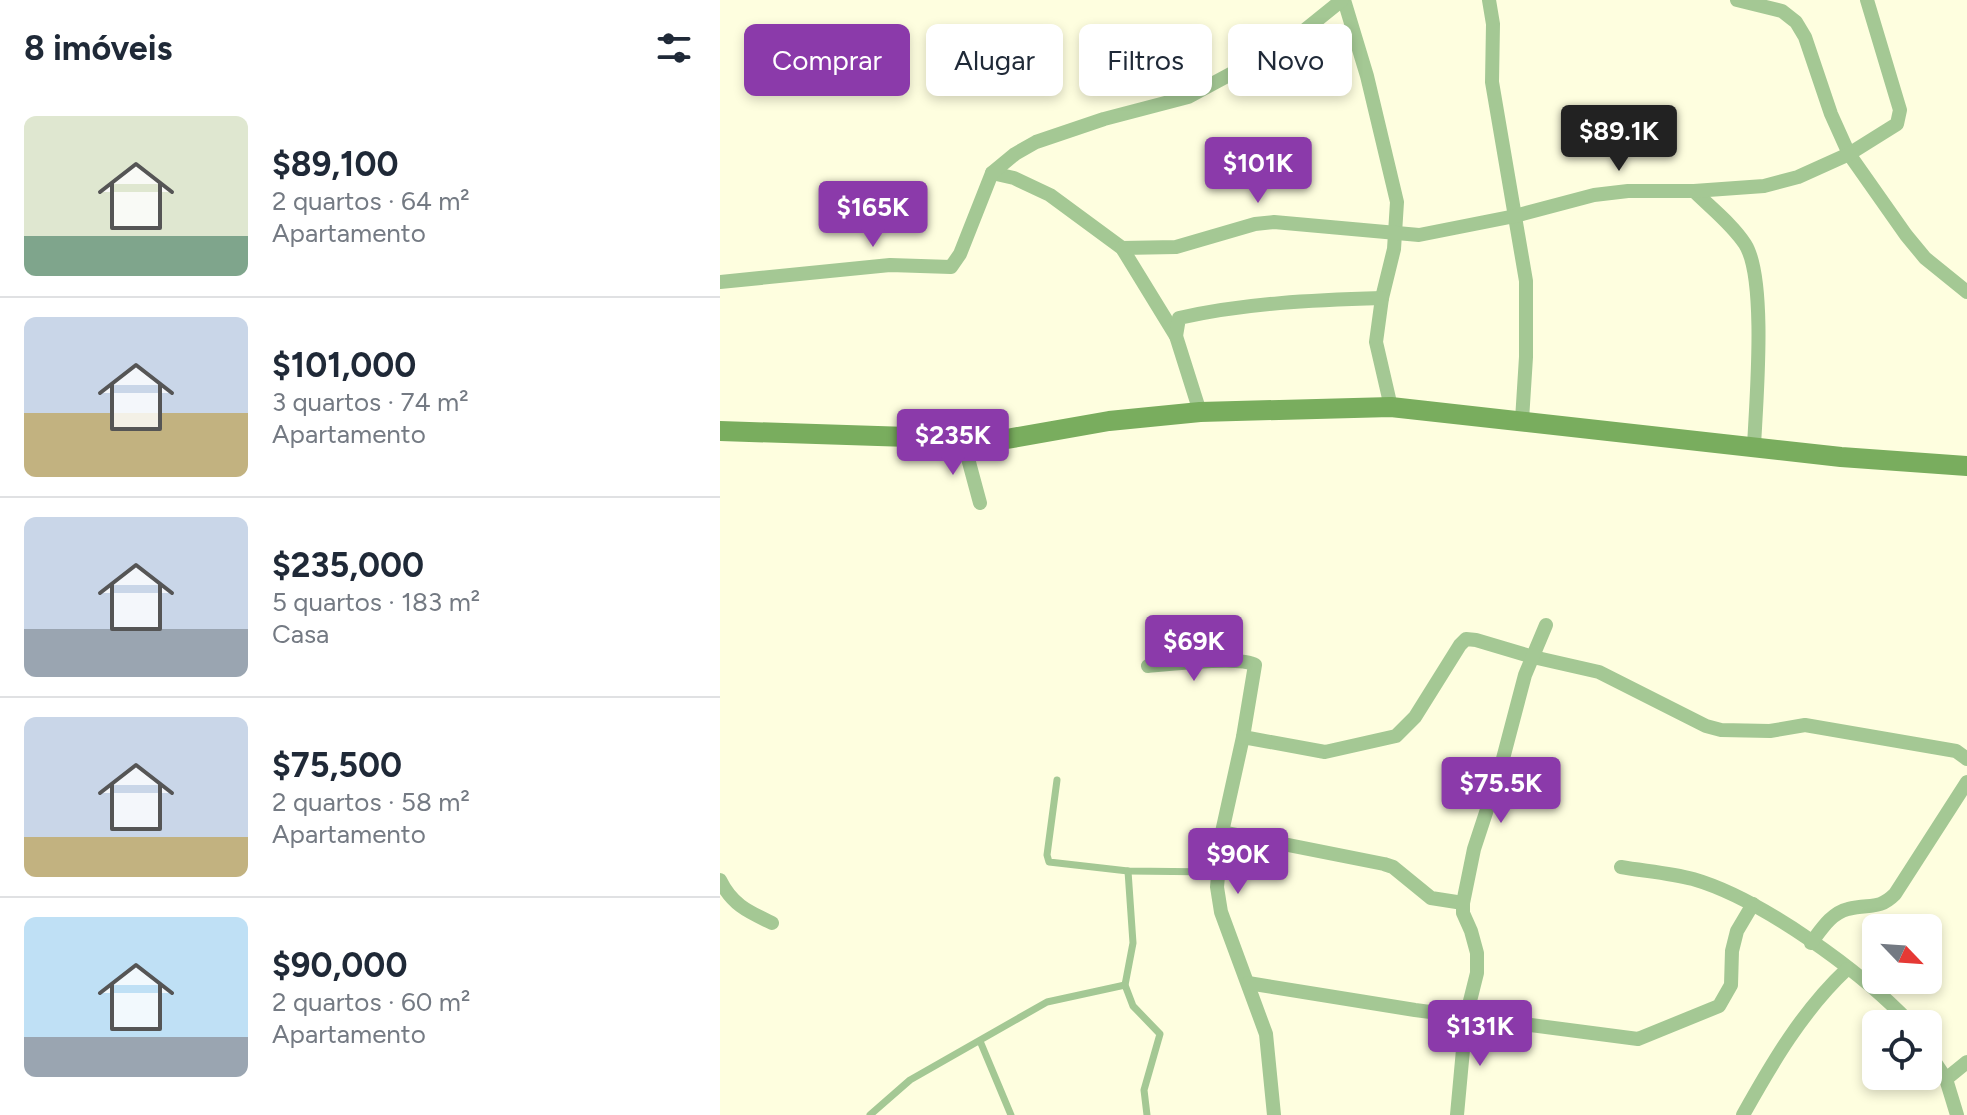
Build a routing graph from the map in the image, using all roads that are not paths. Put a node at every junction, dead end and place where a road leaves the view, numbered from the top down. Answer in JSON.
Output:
{"nodes":[{"id":1,"x":1343,"y":0,"type":"edge"},
{"id":2,"x":1489,"y":0,"type":"edge"},
{"id":3,"x":1737,"y":0,"type":"edge"},
{"id":4,"x":1867,"y":0,"type":"edge"},
{"id":5,"x":1849,"y":154,"type":"junction"},
{"id":6,"x":992,"y":173,"type":"junction"},
{"id":7,"x":1694,"y":191,"type":"junction"},
{"id":8,"x":1515,"y":216,"type":"junction"},
{"id":9,"x":1394,"y":234,"type":"junction"},
{"id":10,"x":1122,"y":248,"type":"junction"},
{"id":11,"x":720,"y":282,"type":"edge"},
{"id":12,"x":1967,"y":292,"type":"edge"},
{"id":13,"x":1382,"y":298,"type":"junction"},
{"id":14,"x":1176,"y":336,"type":"junction"},
{"id":15,"x":1391,"y":407,"type":"junction"},
{"id":16,"x":1200,"y":412,"type":"junction"},
{"id":17,"x":1522,"y":420,"type":"junction"},
{"id":18,"x":720,"y":431,"type":"edge"},
{"id":19,"x":963,"y":440,"type":"junction"},
{"id":20,"x":1754,"y":446,"type":"junction"},
{"id":21,"x":1967,"y":466,"type":"edge"},
{"id":22,"x":980,"y":503,"type":"dead end"},
{"id":23,"x":1546,"y":625,"type":"dead end"},
{"id":24,"x":1533,"y":657,"type":"junction"},
{"id":25,"x":1148,"y":666,"type":"dead end"},
{"id":26,"x":1243,"y":737,"type":"junction"},
{"id":27,"x":1967,"y":759,"type":"edge"},
{"id":28,"x":1057,"y":780,"type":"dead end"},
{"id":29,"x":1967,"y":782,"type":"edge"},
{"id":30,"x":1222,"y":832,"type":"junction"},
{"id":31,"x":1621,"y":867,"type":"dead end"},
{"id":32,"x":1128,"y":871,"type":"junction"},
{"id":33,"x":1217,"y":872,"type":"junction"},
{"id":34,"x":720,"y":880,"type":"edge"},
{"id":35,"x":1463,"y":903,"type":"junction"},
{"id":36,"x":1753,"y":904,"type":"junction"},
{"id":37,"x":772,"y":923,"type":"dead end"},
{"id":38,"x":1811,"y":943,"type":"junction"},
{"id":39,"x":1847,"y":969,"type":"junction"},
{"id":40,"x":1248,"y":983,"type":"junction"},
{"id":41,"x":1125,"y":985,"type":"junction"},
{"id":42,"x":1896,"y":1010,"type":"edge"},
{"id":43,"x":1466,"y":1017,"type":"junction"},
{"id":44,"x":980,"y":1041,"type":"junction"},
{"id":45,"x":1967,"y":1062,"type":"edge"},
{"id":46,"x":1942,"y":1073,"type":"edge"},
{"id":47,"x":1946,"y":1079,"type":"junction"},
{"id":48,"x":870,"y":1115,"type":"edge"},
{"id":49,"x":1011,"y":1115,"type":"edge"},
{"id":50,"x":1147,"y":1115,"type":"edge"},
{"id":51,"x":1274,"y":1115,"type":"edge"},
{"id":52,"x":1457,"y":1115,"type":"edge"},
{"id":53,"x":1743,"y":1115,"type":"edge"},
{"id":54,"x":1957,"y":1115,"type":"edge"}],
"edges":[{"from":1,"to":6,"type":"street"},
{"from":1,"to":9,"type":"street"},
{"from":2,"to":8,"type":"street"},
{"from":3,"to":5,"type":"street"},
{"from":4,"to":5,"type":"street"},
{"from":5,"to":7,"type":"street"},
{"from":5,"to":12,"type":"street"},
{"from":6,"to":10,"type":"street"},
{"from":6,"to":11,"type":"street"},
{"from":7,"to":8,"type":"street"},
{"from":7,"to":20,"type":"street"},
{"from":8,"to":9,"type":"street"},
{"from":8,"to":17,"type":"street"},
{"from":9,"to":10,"type":"street"},
{"from":9,"to":13,"type":"street"},
{"from":10,"to":14,"type":"street"},
{"from":13,"to":14,"type":"street"},
{"from":13,"to":15,"type":"street"},
{"from":14,"to":16,"type":"street"},
{"from":15,"to":16,"type":"street"},
{"from":15,"to":17,"type":"street"},
{"from":16,"to":19,"type":"street"},
{"from":17,"to":20,"type":"street"},
{"from":18,"to":19,"type":"street"},
{"from":19,"to":22,"type":"street"},
{"from":20,"to":21,"type":"street"},
{"from":23,"to":24,"type":"street"},
{"from":24,"to":26,"type":"street"},
{"from":24,"to":27,"type":"street"},
{"from":24,"to":35,"type":"street"},
{"from":25,"to":26,"type":"street"},
{"from":26,"to":30,"type":"street"},
{"from":28,"to":32,"type":"lane"},
{"from":29,"to":38,"type":"street"},
{"from":30,"to":33,"type":"street"},
{"from":30,"to":35,"type":"street"},
{"from":31,"to":36,"type":"street"},
{"from":32,"to":33,"type":"lane"},
{"from":32,"to":41,"type":"lane"},
{"from":33,"to":40,"type":"street"},
{"from":34,"to":37,"type":"street"},
{"from":35,"to":43,"type":"street"},
{"from":36,"to":38,"type":"street"},
{"from":36,"to":43,"type":"street"},
{"from":38,"to":39,"type":"street"},
{"from":39,"to":42,"type":"street"},
{"from":39,"to":53,"type":"street"},
{"from":40,"to":43,"type":"street"},
{"from":40,"to":51,"type":"street"},
{"from":41,"to":44,"type":"lane"},
{"from":41,"to":50,"type":"lane"},
{"from":43,"to":52,"type":"street"},
{"from":44,"to":48,"type":"lane"},
{"from":44,"to":49,"type":"lane"},
{"from":45,"to":47,"type":"street"},
{"from":46,"to":47,"type":"street"},
{"from":47,"to":54,"type":"street"}]}
